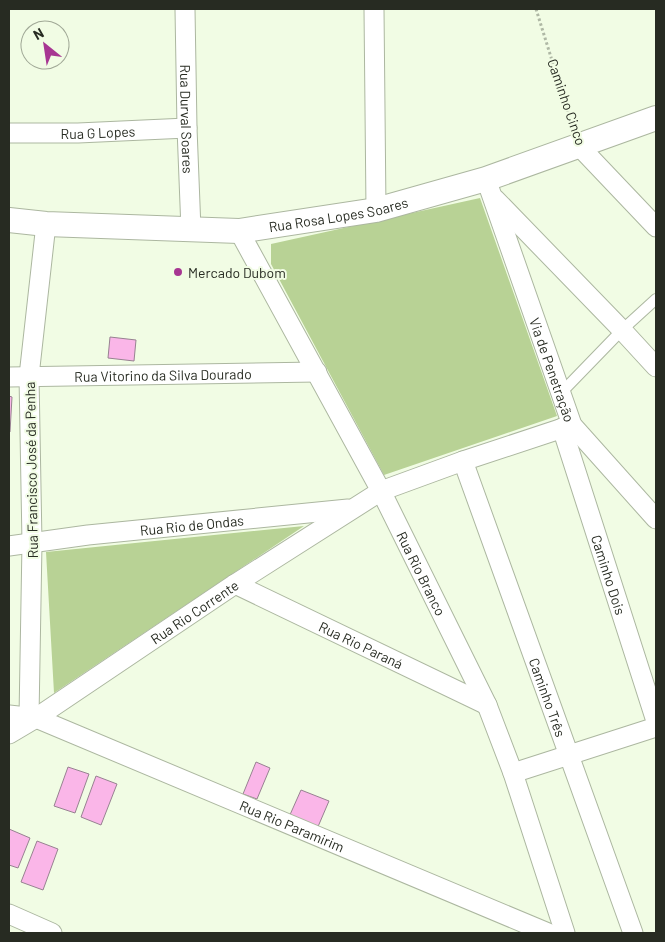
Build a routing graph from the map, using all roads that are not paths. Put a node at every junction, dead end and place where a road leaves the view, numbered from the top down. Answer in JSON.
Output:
{"nodes":[{"id":1,"x":185,"y":9,"type":"edge"},
{"id":2,"x":374,"y":9,"type":"edge"},
{"id":3,"x":656,"y":118,"type":"edge"},
{"id":4,"x":187,"y":128,"type":"junction"},
{"id":5,"x":9,"y":132,"type":"edge"},
{"id":6,"x":579,"y":146,"type":"junction"},
{"id":7,"x":488,"y":187,"type":"junction"},
{"id":8,"x":376,"y":210,"type":"junction"},
{"id":9,"x":9,"y":220,"type":"edge"},
{"id":10,"x":46,"y":224,"type":"junction"},
{"id":11,"x":656,"y":228,"type":"edge"},
{"id":12,"x":191,"y":230,"type":"junction"},
{"id":13,"x":239,"y":231,"type":"junction"},
{"id":14,"x":656,"y":299,"type":"edge"},
{"id":15,"x":622,"y":330,"type":"junction"},
{"id":16,"x":656,"y":367,"type":"edge"},
{"id":17,"x":317,"y":372,"type":"junction"},
{"id":18,"x":29,"y":376,"type":"junction"},
{"id":19,"x":9,"y":377,"type":"edge"},
{"id":20,"x":560,"y":394,"type":"junction"},
{"id":21,"x":567,"y":426,"type":"junction"},
{"id":22,"x":463,"y":461,"type":"junction"},
{"id":23,"x":381,"y":490,"type":"junction"},
{"id":24,"x":351,"y":508,"type":"junction"},
{"id":25,"x":656,"y":519,"type":"edge"},
{"id":26,"x":32,"y":543,"type":"junction"},
{"id":27,"x":9,"y":546,"type":"edge"},
{"id":28,"x":235,"y":584,"type":"junction"},
{"id":29,"x":487,"y":705,"type":"junction"},
{"id":30,"x":9,"y":715,"type":"edge"},
{"id":31,"x":32,"y":718,"type":"junction"},
{"id":32,"x":656,"y":721,"type":"edge"},
{"id":33,"x":656,"y":726,"type":"edge"},
{"id":34,"x":9,"y":734,"type":"edge"},
{"id":35,"x":570,"y":756,"type":"junction"},
{"id":36,"x":513,"y":773,"type":"junction"},
{"id":37,"x":9,"y":914,"type":"edge"},
{"id":38,"x":52,"y":933,"type":"edge"},
{"id":39,"x":548,"y":933,"type":"edge"},
{"id":40,"x":565,"y":933,"type":"edge"},
{"id":41,"x":633,"y":933,"type":"edge"}],
"edges":[{"from":1,"to":4,"type":"street","name":"Rua Durval Soares"},
{"from":2,"to":8,"type":"street"},
{"from":3,"to":6,"type":"street","name":"Rua Rosa Lopes Soares"},
{"from":4,"to":5,"type":"street","name":"Rua G Lopes"},
{"from":4,"to":12,"type":"street","name":"Rua Durval Soares"},
{"from":6,"to":7,"type":"street","name":"Rua Rosa Lopes Soares"},
{"from":6,"to":11,"type":"street","name":"Caminho Cinco"},
{"from":7,"to":8,"type":"street","name":"Rua Rosa Lopes Soares"},
{"from":7,"to":15,"type":"street"},
{"from":7,"to":20,"type":"street","name":"Via de Penetração"},
{"from":8,"to":13,"type":"street","name":"Rua Rosa Lopes Soares"},
{"from":9,"to":10,"type":"street","name":"Rua Rosa Lopes Soares"},
{"from":10,"to":12,"type":"street","name":"Rua Rosa Lopes Soares"},
{"from":10,"to":18,"type":"street","name":"Rua Francisco José da Penha"},
{"from":12,"to":13,"type":"street","name":"Rua Rosa Lopes Soares"},
{"from":13,"to":17,"type":"street","name":"Rua Rio Branco"},
{"from":14,"to":15,"type":"lane"},
{"from":15,"to":16,"type":"street"},
{"from":15,"to":20,"type":"lane"},
{"from":17,"to":18,"type":"street","name":"Rua Vitorino da Silva Dourado"},
{"from":17,"to":23,"type":"street","name":"Rua Rio Branco"},
{"from":18,"to":19,"type":"street","name":"Rua Vitorino da Silva Dourado"},
{"from":18,"to":26,"type":"street","name":"Rua Francisco José da Penha"},
{"from":20,"to":21,"type":"street","name":"Via de Penetração"},
{"from":21,"to":22,"type":"street","name":"Rua Rio Corrente"},
{"from":21,"to":25,"type":"street","name":"Via de Penetração"},
{"from":21,"to":32,"type":"street","name":"Caminho Dois"},
{"from":22,"to":23,"type":"street","name":"Rua Rio Corrente"},
{"from":22,"to":35,"type":"street","name":"Caminho Três"},
{"from":23,"to":24,"type":"street","name":"Rua Rio Corrente"},
{"from":23,"to":29,"type":"street","name":"Rua Rio Branco"},
{"from":24,"to":26,"type":"street","name":"Rua Rio de Ondas"},
{"from":24,"to":28,"type":"street","name":"Rua Rio Corrente"},
{"from":26,"to":27,"type":"street","name":"Rua Rio de Ondas"},
{"from":26,"to":31,"type":"street","name":"Rua Francisco José da Penha"},
{"from":28,"to":29,"type":"street","name":"Rua Rio Paraná"},
{"from":28,"to":31,"type":"street","name":"Rua Rio Corrente"},
{"from":29,"to":36,"type":"street","name":"Rua Rio Branco"},
{"from":30,"to":31,"type":"street","name":"Rua Rio Paramirim"},
{"from":31,"to":34,"type":"street","name":"Rua Rio Corrente"},
{"from":31,"to":39,"type":"street","name":"Rua Rio Paramirim"},
{"from":33,"to":35,"type":"street"},
{"from":35,"to":36,"type":"street"},
{"from":35,"to":41,"type":"street","name":"Caminho Três"},
{"from":36,"to":40,"type":"street","name":"Rua Rio Branco"},
{"from":37,"to":38,"type":"street"}]}
